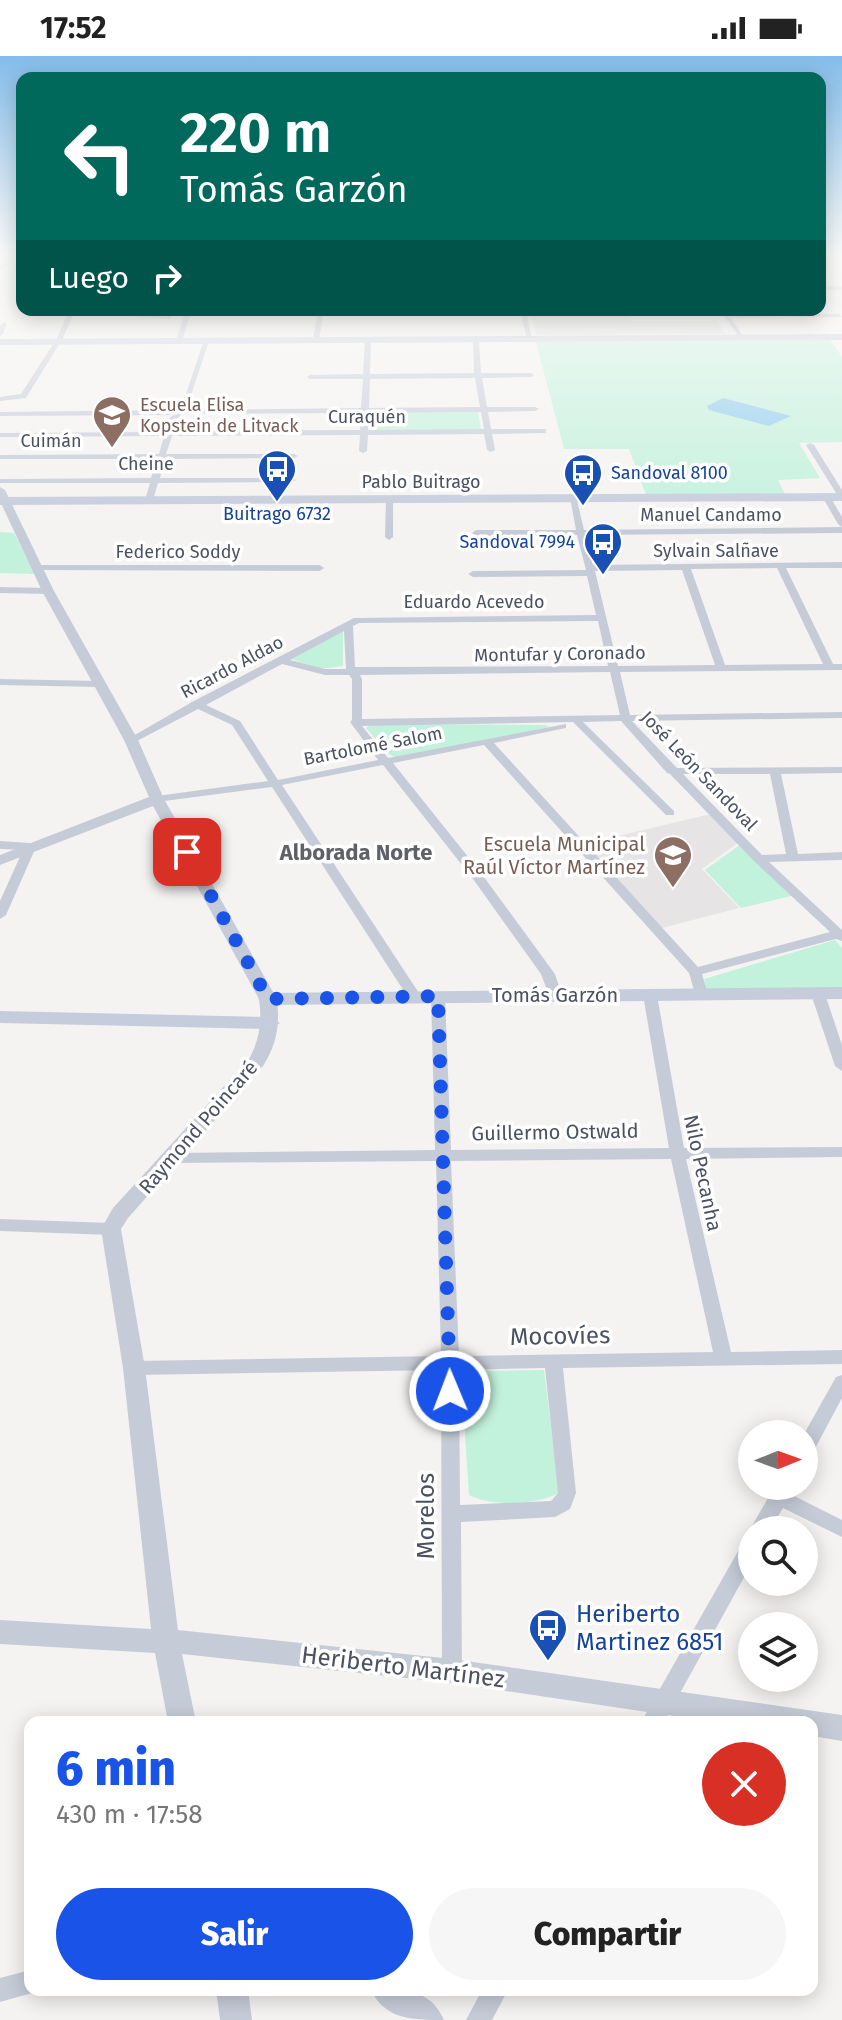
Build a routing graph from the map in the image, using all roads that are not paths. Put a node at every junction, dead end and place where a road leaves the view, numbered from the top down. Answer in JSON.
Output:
{"nodes":[{"id":1,"x":52,"y":346,"type":"edge"},
{"id":2,"x":205,"y":346,"type":"edge"},
{"id":3,"x":367,"y":346,"type":"edge"},
{"id":4,"x":476,"y":346,"type":"edge"},
{"id":5,"x":531,"y":375,"type":"dead end"},
{"id":6,"x":364,"y":376,"type":"junction"},
{"id":7,"x":478,"y":376,"type":"junction"},
{"id":8,"x":310,"y":377,"type":"dead end"},
{"id":9,"x":0,"y":399,"type":"edge"},
{"id":10,"x":535,"y":409,"type":"dead end"},
{"id":11,"x":363,"y":410,"type":"junction"},
{"id":12,"x":484,"y":410,"type":"junction"},
{"id":13,"x":178,"y":413,"type":"junction"},
{"id":14,"x":0,"y":414,"type":"edge"},
{"id":15,"x":543,"y":431,"type":"dead end"},
{"id":16,"x":363,"y":432,"type":"junction"},
{"id":17,"x":488,"y":432,"type":"junction"},
{"id":18,"x":167,"y":434,"type":"junction"},
{"id":19,"x":0,"y":435,"type":"edge"},
{"id":20,"x":810,"y":445,"type":"dead end"},
{"id":21,"x":491,"y":450,"type":"dead end"},
{"id":22,"x":363,"y":451,"type":"dead end"},
{"id":23,"x":162,"y":456,"type":"junction"},
{"id":24,"x":294,"y":456,"type":"dead end"},
{"id":25,"x":0,"y":457,"type":"edge"},
{"id":26,"x":155,"y":480,"type":"junction"},
{"id":27,"x":292,"y":480,"type":"dead end"},
{"id":28,"x":0,"y":481,"type":"edge"},
{"id":29,"x":1,"y":497,"type":"edge"},
{"id":30,"x":842,"y":497,"type":"edge"},
{"id":31,"x":827,"y":498,"type":"junction"},
{"id":32,"x":149,"y":500,"type":"junction"},
{"id":33,"x":389,"y":500,"type":"junction"},
{"id":34,"x":573,"y":500,"type":"junction"},
{"id":35,"x":842,"y":524,"type":"edge"},
{"id":36,"x":842,"y":530,"type":"edge"},
{"id":37,"x":581,"y":532,"type":"junction"},
{"id":38,"x":476,"y":533,"type":"dead end"},
{"id":39,"x":389,"y":537,"type":"dead end"},
{"id":40,"x":842,"y":565,"type":"edge"},
{"id":41,"x":780,"y":566,"type":"junction"},
{"id":42,"x":686,"y":567,"type":"junction"},
{"id":43,"x":36,"y":568,"type":"junction"},
{"id":44,"x":320,"y":568,"type":"dead end"},
{"id":45,"x":591,"y":570,"type":"junction"},
{"id":46,"x":473,"y":574,"type":"dead end"},
{"id":47,"x":0,"y":590,"type":"edge"},
{"id":48,"x":48,"y":591,"type":"junction"},
{"id":49,"x":601,"y":618,"type":"junction"},
{"id":50,"x":348,"y":623,"type":"junction"},
{"id":51,"x":279,"y":660,"type":"junction"},
{"id":52,"x":829,"y":667,"type":"junction"},
{"id":53,"x":842,"y":667,"type":"edge"},
{"id":54,"x":721,"y":668,"type":"junction"},
{"id":55,"x":613,"y":669,"type":"junction"},
{"id":56,"x":352,"y":672,"type":"junction"},
{"id":57,"x":0,"y":682,"type":"edge"},
{"id":58,"x":98,"y":684,"type":"junction"},
{"id":59,"x":196,"y":704,"type":"junction"},
{"id":60,"x":842,"y":715,"type":"edge"},
{"id":61,"x":624,"y":718,"type":"junction"},
{"id":62,"x":594,"y":719,"type":"junction"},
{"id":63,"x":355,"y":722,"type":"junction"},
{"id":64,"x":578,"y":723,"type":"junction"},
{"id":65,"x":131,"y":740,"type":"junction"},
{"id":66,"x":487,"y":742,"type":"junction"},
{"id":67,"x":386,"y":762,"type":"junction"},
{"id":68,"x":842,"y":770,"type":"edge"},
{"id":69,"x":671,"y":771,"type":"junction"},
{"id":70,"x":775,"y":771,"type":"junction"},
{"id":71,"x":273,"y":784,"type":"junction"},
{"id":72,"x":157,"y":799,"type":"junction"},
{"id":73,"x":670,"y":813,"type":"dead end"},
{"id":74,"x":0,"y":845,"type":"edge"},
{"id":75,"x":30,"y":847,"type":"junction"},
{"id":76,"x":792,"y":856,"type":"junction"},
{"id":77,"x":842,"y":856,"type":"edge"},
{"id":78,"x":759,"y":859,"type":"junction"},
{"id":79,"x":0,"y":860,"type":"edge"},
{"id":80,"x":0,"y":915,"type":"edge"},
{"id":81,"x":841,"y":931,"type":"edge"},
{"id":82,"x":695,"y":972,"type":"junction"},
{"id":83,"x":842,"y":993,"type":"edge"},
{"id":84,"x":701,"y":994,"type":"junction"},
{"id":85,"x":818,"y":994,"type":"junction"},
{"id":86,"x":555,"y":995,"type":"junction"},
{"id":87,"x":650,"y":995,"type":"junction"},
{"id":88,"x":414,"y":996,"type":"junction"},
{"id":89,"x":438,"y":996,"type":"junction"},
{"id":90,"x":268,"y":999,"type":"junction"},
{"id":91,"x":0,"y":1017,"type":"edge"},
{"id":92,"x":270,"y":1023,"type":"junction"},
{"id":93,"x":842,"y":1066,"type":"edge"},
{"id":94,"x":842,"y":1152,"type":"edge"},
{"id":95,"x":677,"y":1153,"type":"junction"},
{"id":96,"x":443,"y":1155,"type":"junction"},
{"id":97,"x":173,"y":1158,"type":"junction"},
{"id":98,"x":0,"y":1225,"type":"edge"},
{"id":99,"x":111,"y":1229,"type":"junction"},
{"id":100,"x":723,"y":1357,"type":"junction"},
{"id":101,"x":842,"y":1357,"type":"edge"},
{"id":102,"x":450,"y":1361,"type":"junction"},
{"id":103,"x":553,"y":1361,"type":"junction"},
{"id":104,"x":134,"y":1368,"type":"junction"},
{"id":105,"x":842,"y":1382,"type":"edge"},
{"id":106,"x":818,"y":1426,"type":"edge"},
{"id":107,"x":796,"y":1500,"type":"edge"},
{"id":108,"x":452,"y":1514,"type":"junction"},
{"id":109,"x":842,"y":1529,"type":"edge"},
{"id":110,"x":738,"y":1570,"type":"edge"},
{"id":111,"x":0,"y":1632,"type":"edge"},
{"id":112,"x":166,"y":1642,"type":"junction"},
{"id":113,"x":452,"y":1671,"type":"junction"},
{"id":114,"x":658,"y":1711,"type":"edge"},
{"id":115,"x":181,"y":1716,"type":"edge"},
{"id":116,"x":724,"y":1716,"type":"edge"},
{"id":117,"x":818,"y":1724,"type":"edge"},
{"id":118,"x":842,"y":1728,"type":"edge"},
{"id":119,"x":24,"y":1984,"type":"edge"},
{"id":120,"x":0,"y":1990,"type":"edge"},
{"id":121,"x":233,"y":1996,"type":"edge"},
{"id":122,"x":395,"y":1996,"type":"edge"},
{"id":123,"x":492,"y":1996,"type":"edge"},
{"id":124,"x":236,"y":2020,"type":"edge"},
{"id":125,"x":428,"y":2020,"type":"edge"},
{"id":126,"x":478,"y":2020,"type":"edge"}],
"edges":[{"from":1,"to":9,"type":"street"},
{"from":2,"to":13,"type":"street"},
{"from":3,"to":6,"type":"street"},
{"from":4,"to":7,"type":"street"},
{"from":5,"to":7,"type":"street"},
{"from":6,"to":7,"type":"street"},
{"from":6,"to":8,"type":"street"},
{"from":6,"to":11,"type":"street"},
{"from":7,"to":12,"type":"street"},
{"from":10,"to":12,"type":"street"},
{"from":11,"to":12,"type":"street"},
{"from":11,"to":13,"type":"street"},
{"from":11,"to":16,"type":"street"},
{"from":12,"to":17,"type":"street"},
{"from":13,"to":14,"type":"street"},
{"from":13,"to":18,"type":"street"},
{"from":15,"to":17,"type":"street","name":"Curaquén"},
{"from":16,"to":17,"type":"street","name":"Curaquén"},
{"from":16,"to":18,"type":"street","name":"Curaquén"},
{"from":16,"to":22,"type":"street"},
{"from":17,"to":21,"type":"street"},
{"from":18,"to":19,"type":"street","name":"Curaquén"},
{"from":18,"to":23,"type":"street"},
{"from":20,"to":30,"type":"street"},
{"from":23,"to":24,"type":"street","name":"Cuimán"},
{"from":23,"to":25,"type":"street","name":"Cuimán"},
{"from":23,"to":26,"type":"street"},
{"from":26,"to":27,"type":"street","name":"Cheine"},
{"from":26,"to":28,"type":"street","name":"Cheine"},
{"from":26,"to":32,"type":"street"},
{"from":29,"to":32,"type":"main road","name":"Pablo Buitrago"},
{"from":29,"to":43,"type":"street","name":"Raymond Poincaré"},
{"from":30,"to":31,"type":"main road","name":"Pablo Buitrago"},
{"from":31,"to":34,"type":"main road","name":"Pablo Buitrago"},
{"from":31,"to":35,"type":"street"},
{"from":32,"to":33,"type":"main road","name":"Pablo Buitrago"},
{"from":33,"to":34,"type":"main road","name":"Pablo Buitrago"},
{"from":33,"to":39,"type":"street"},
{"from":34,"to":37,"type":"street","name":"José León Sandoval"},
{"from":36,"to":37,"type":"street","name":"Manuel Candamo"},
{"from":37,"to":38,"type":"street","name":"Manuel Candamo"},
{"from":37,"to":45,"type":"street","name":"José León Sandoval"},
{"from":40,"to":41,"type":"street","name":"Sylvain Salñave"},
{"from":41,"to":42,"type":"street","name":"Sylvain Salñave"},
{"from":41,"to":52,"type":"street"},
{"from":42,"to":45,"type":"street","name":"Sylvain Salñave"},
{"from":42,"to":54,"type":"street"},
{"from":43,"to":44,"type":"street","name":"Federico Soddy"},
{"from":43,"to":48,"type":"street","name":"Raymond Poincaré"},
{"from":45,"to":46,"type":"street","name":"Sylvain Salñave"},
{"from":45,"to":49,"type":"street","name":"José León Sandoval"},
{"from":47,"to":48,"type":"street"},
{"from":48,"to":58,"type":"street","name":"Raymond Poincaré"},
{"from":49,"to":50,"type":"street","name":"Eduardo Acevedo"},
{"from":49,"to":55,"type":"street","name":"José León Sandoval"},
{"from":50,"to":51,"type":"street","name":"Ricardo Aldao"},
{"from":50,"to":56,"type":"street"},
{"from":51,"to":56,"type":"street","name":"Montufar y Coronado"},
{"from":51,"to":59,"type":"street","name":"Ricardo Aldao"},
{"from":52,"to":53,"type":"street","name":"Montufar y Coronado"},
{"from":52,"to":54,"type":"street","name":"Montufar y Coronado"},
{"from":54,"to":55,"type":"street","name":"Montufar y Coronado"},
{"from":55,"to":56,"type":"street","name":"Montufar y Coronado"},
{"from":55,"to":61,"type":"street","name":"José León Sandoval"},
{"from":56,"to":63,"type":"street"},
{"from":57,"to":58,"type":"street"},
{"from":58,"to":65,"type":"street","name":"Raymond Poincaré"},
{"from":59,"to":65,"type":"street","name":"Ricardo Aldao"},
{"from":59,"to":71,"type":"street"},
{"from":60,"to":61,"type":"street","name":"Bartolomé Salom"},
{"from":61,"to":62,"type":"street","name":"Bartolomé Salom"},
{"from":61,"to":69,"type":"street","name":"José León Sandoval"},
{"from":62,"to":63,"type":"street","name":"Bartolomé Salom"},
{"from":62,"to":64,"type":"street","name":"Bartolomé Salom"},
{"from":63,"to":67,"type":"street"},
{"from":64,"to":66,"type":"street","name":"Bartolomé Salom"},
{"from":64,"to":73,"type":"street"},
{"from":65,"to":72,"type":"street","name":"Raymond Poincaré"},
{"from":66,"to":67,"type":"street","name":"Bartolomé Salom"},
{"from":66,"to":82,"type":"street"},
{"from":67,"to":71,"type":"street","name":"Bartolomé Salom"},
{"from":67,"to":86,"type":"street"},
{"from":68,"to":70,"type":"street"},
{"from":69,"to":70,"type":"street"},
{"from":69,"to":78,"type":"street","name":"José León Sandoval"},
{"from":70,"to":76,"type":"street"},
{"from":71,"to":72,"type":"street","name":"Bartolomé Salom"},
{"from":71,"to":88,"type":"street"},
{"from":72,"to":75,"type":"street"},
{"from":72,"to":90,"type":"street","name":"Raymond Poincaré"},
{"from":74,"to":75,"type":"street"},
{"from":75,"to":79,"type":"street"},
{"from":75,"to":80,"type":"street"},
{"from":76,"to":77,"type":"street"},
{"from":76,"to":78,"type":"street"},
{"from":78,"to":81,"type":"street","name":"José León Sandoval"},
{"from":81,"to":82,"type":"street"},
{"from":82,"to":84,"type":"street"},
{"from":83,"to":85,"type":"main road","name":"Tomás Garzón"},
{"from":84,"to":85,"type":"main road","name":"Tomás Garzón"},
{"from":84,"to":87,"type":"main road","name":"Tomás Garzón"},
{"from":85,"to":93,"type":"street"},
{"from":86,"to":87,"type":"main road","name":"Tomás Garzón"},
{"from":86,"to":89,"type":"main road","name":"Tomás Garzón"},
{"from":87,"to":95,"type":"street","name":"Nilo Pecanha"},
{"from":88,"to":89,"type":"main road","name":"Tomás Garzón"},
{"from":88,"to":90,"type":"main road","name":"Tomás Garzón"},
{"from":89,"to":96,"type":"street","name":"Morelos"},
{"from":90,"to":92,"type":"street","name":"Raymond Poincaré"},
{"from":91,"to":92,"type":"main road"},
{"from":92,"to":97,"type":"street","name":"Raymond Poincaré"},
{"from":94,"to":95,"type":"street","name":"Guillermo Ostwald"},
{"from":95,"to":96,"type":"street","name":"Guillermo Ostwald"},
{"from":95,"to":100,"type":"street","name":"Nilo Pecanha"},
{"from":96,"to":97,"type":"street","name":"Guillermo Ostwald"},
{"from":96,"to":102,"type":"street","name":"Morelos"},
{"from":97,"to":99,"type":"street","name":"Raymond Poincaré"},
{"from":98,"to":99,"type":"street"},
{"from":99,"to":104,"type":"street"},
{"from":100,"to":101,"type":"street","name":"Mocovíes"},
{"from":100,"to":103,"type":"street","name":"Mocovíes"},
{"from":102,"to":103,"type":"street","name":"Mocovíes"},
{"from":102,"to":104,"type":"street","name":"Mocovíes"},
{"from":102,"to":108,"type":"street","name":"Morelos"},
{"from":103,"to":108,"type":"street"},
{"from":104,"to":112,"type":"street"},
{"from":105,"to":106,"type":"street"},
{"from":107,"to":109,"type":"street"},
{"from":108,"to":113,"type":"street","name":"Morelos"},
{"from":110,"to":114,"type":"street"},
{"from":111,"to":112,"type":"street","name":"Heriberto Martínez"},
{"from":112,"to":113,"type":"street","name":"Heriberto Martínez"},
{"from":112,"to":115,"type":"street"},
{"from":113,"to":114,"type":"street","name":"Heriberto Martínez"},
{"from":114,"to":116,"type":"street","name":"Heriberto Martínez"},
{"from":117,"to":118,"type":"street"},
{"from":119,"to":120,"type":"street"},
{"from":121,"to":124,"type":"street"},
{"from":122,"to":125,"type":"street"},
{"from":123,"to":126,"type":"street"}]}
